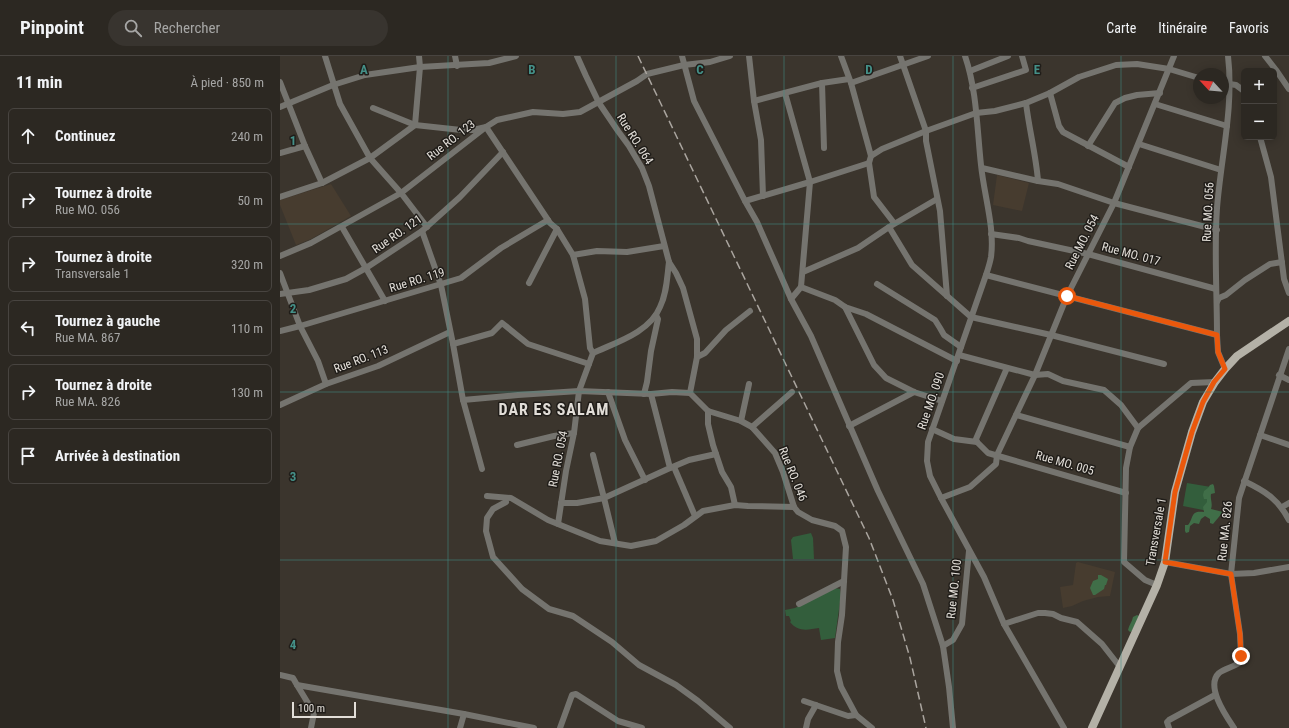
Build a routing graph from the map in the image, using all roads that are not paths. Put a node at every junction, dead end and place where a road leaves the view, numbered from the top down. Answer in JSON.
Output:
{"nodes":[{"id":1,"x":325,"y":56,"type":"edge"},
{"id":2,"x":419,"y":56,"type":"edge"},
{"id":3,"x":455,"y":56,"type":"edge"},
{"id":4,"x":516,"y":56,"type":"edge"},
{"id":5,"x":577,"y":56,"type":"edge"},
{"id":6,"x":682,"y":56,"type":"edge"},
{"id":7,"x":730,"y":56,"type":"edge"},
{"id":8,"x":749,"y":56,"type":"edge"},
{"id":9,"x":841,"y":56,"type":"edge"},
{"id":10,"x":900,"y":56,"type":"edge"},
{"id":11,"x":928,"y":56,"type":"edge"},
{"id":12,"x":965,"y":56,"type":"edge"},
{"id":13,"x":1008,"y":56,"type":"edge"},
{"id":14,"x":1022,"y":56,"type":"edge"},
{"id":15,"x":1174,"y":56,"type":"edge"},
{"id":16,"x":1228,"y":56,"type":"edge"},
{"id":17,"x":1265,"y":56,"type":"edge"},
{"id":18,"x":684,"y":65,"type":"junction"},
{"id":19,"x":904,"y":65,"type":"junction"},
{"id":20,"x":457,"y":66,"type":"junction"},
{"id":21,"x":420,"y":67,"type":"junction"},
{"id":22,"x":1227,"y":68,"type":"edge"},
{"id":23,"x":1169,"y":69,"type":"junction"},
{"id":24,"x":970,"y":71,"type":"junction"},
{"id":25,"x":1193,"y":76,"type":"edge"},
{"id":26,"x":850,"y":81,"type":"junction"},
{"id":27,"x":280,"y":82,"type":"edge"},
{"id":28,"x":822,"y":83,"type":"junction"},
{"id":29,"x":1229,"y":84,"type":"edge"},
{"id":30,"x":333,"y":85,"type":"junction"},
{"id":31,"x":972,"y":88,"type":"junction"},
{"id":32,"x":1241,"y":89,"type":"edge"},
{"id":33,"x":1289,"y":89,"type":"edge"},
{"id":34,"x":785,"y":93,"type":"junction"},
{"id":35,"x":1050,"y":93,"type":"junction"},
{"id":36,"x":1160,"y":93,"type":"junction"},
{"id":37,"x":754,"y":102,"type":"junction"},
{"id":38,"x":289,"y":103,"type":"junction"},
{"id":39,"x":599,"y":103,"type":"junction"},
{"id":40,"x":1026,"y":103,"type":"junction"},
{"id":41,"x":1155,"y":104,"type":"junction"},
{"id":42,"x":1226,"y":104,"type":"edge"},
{"id":43,"x":280,"y":107,"type":"edge"},
{"id":44,"x":373,"y":108,"type":"dead end"},
{"id":45,"x":976,"y":113,"type":"junction"},
{"id":46,"x":416,"y":125,"type":"junction"},
{"id":47,"x":486,"y":126,"type":"junction"},
{"id":48,"x":1227,"y":126,"type":"junction"},
{"id":49,"x":926,"y":131,"type":"junction"},
{"id":50,"x":1261,"y":140,"type":"edge"},
{"id":51,"x":1139,"y":144,"type":"junction"},
{"id":52,"x":305,"y":146,"type":"junction"},
{"id":53,"x":1088,"y":146,"type":"junction"},
{"id":54,"x":824,"y":148,"type":"dead end"},
{"id":55,"x":503,"y":152,"type":"junction"},
{"id":56,"x":280,"y":153,"type":"edge"},
{"id":57,"x":871,"y":156,"type":"junction"},
{"id":58,"x":370,"y":158,"type":"junction"},
{"id":59,"x":869,"y":163,"type":"junction"},
{"id":60,"x":1129,"y":167,"type":"junction"},
{"id":61,"x":982,"y":168,"type":"junction"},
{"id":62,"x":1221,"y":170,"type":"junction"},
{"id":63,"x":1038,"y":181,"type":"junction"},
{"id":64,"x":810,"y":182,"type":"junction"},
{"id":65,"x":322,"y":183,"type":"junction"},
{"id":66,"x":401,"y":193,"type":"junction"},
{"id":67,"x":763,"y":196,"type":"junction"},
{"id":68,"x":280,"y":197,"type":"edge"},
{"id":69,"x":937,"y":199,"type":"junction"},
{"id":70,"x":745,"y":201,"type":"junction"},
{"id":71,"x":1114,"y":203,"type":"junction"},
{"id":72,"x":548,"y":220,"type":"junction"},
{"id":73,"x":891,"y":225,"type":"junction"},
{"id":74,"x":342,"y":227,"type":"junction"},
{"id":75,"x":425,"y":229,"type":"junction"},
{"id":76,"x":557,"y":229,"type":"junction"},
{"id":77,"x":1217,"y":230,"type":"junction"},
{"id":78,"x":991,"y":234,"type":"junction"},
{"id":79,"x":664,"y":246,"type":"junction"},
{"id":80,"x":1088,"y":254,"type":"junction"},
{"id":81,"x":573,"y":255,"type":"junction"},
{"id":82,"x":280,"y":256,"type":"edge"},
{"id":83,"x":669,"y":262,"type":"junction"},
{"id":84,"x":1282,"y":262,"type":"junction"},
{"id":85,"x":366,"y":268,"type":"junction"},
{"id":86,"x":802,"y":272,"type":"junction"},
{"id":87,"x":280,"y":273,"type":"edge"},
{"id":88,"x":986,"y":275,"type":"junction"},
{"id":89,"x":529,"y":283,"type":"dead end"},
{"id":90,"x":877,"y":284,"type":"dead end"},
{"id":91,"x":441,"y":285,"type":"junction"},
{"id":92,"x":801,"y":287,"type":"junction"},
{"id":93,"x":1216,"y":289,"type":"junction"},
{"id":94,"x":1289,"y":293,"type":"edge"},
{"id":95,"x":280,"y":294,"type":"edge"},
{"id":96,"x":288,"y":294,"type":"junction"},
{"id":97,"x":947,"y":296,"type":"junction"},
{"id":98,"x":1067,"y":296,"type":"junction"},
{"id":99,"x":792,"y":299,"type":"junction"},
{"id":100,"x":385,"y":301,"type":"junction"},
{"id":101,"x":1217,"y":302,"type":"junction"},
{"id":102,"x":845,"y":306,"type":"junction"},
{"id":103,"x":750,"y":311,"type":"dead end"},
{"id":104,"x":656,"y":315,"type":"junction"},
{"id":105,"x":971,"y":318,"type":"junction"},
{"id":106,"x":1288,"y":323,"type":"edge"},
{"id":107,"x":300,"y":326,"type":"junction"},
{"id":108,"x":280,"y":331,"type":"edge"},
{"id":109,"x":450,"y":332,"type":"junction"},
{"id":110,"x":1051,"y":335,"type":"junction"},
{"id":111,"x":1217,"y":335,"type":"junction"},
{"id":112,"x":453,"y":344,"type":"junction"},
{"id":113,"x":962,"y":347,"type":"junction"},
{"id":114,"x":1289,"y":349,"type":"edge"},
{"id":115,"x":593,"y":353,"type":"junction"},
{"id":116,"x":697,"y":356,"type":"junction"},
{"id":117,"x":958,"y":358,"type":"junction"},
{"id":118,"x":589,"y":364,"type":"junction"},
{"id":119,"x":1164,"y":364,"type":"dead end"},
{"id":120,"x":1007,"y":368,"type":"junction"},
{"id":121,"x":1225,"y":369,"type":"junction"},
{"id":122,"x":1035,"y":375,"type":"junction"},
{"id":123,"x":1279,"y":376,"type":"junction"},
{"id":124,"x":1289,"y":380,"type":"edge"},
{"id":125,"x":1214,"y":382,"type":"junction"},
{"id":126,"x":326,"y":384,"type":"junction"},
{"id":127,"x":749,"y":384,"type":"dead end"},
{"id":128,"x":578,"y":391,"type":"junction"},
{"id":129,"x":608,"y":392,"type":"junction"},
{"id":130,"x":792,"y":392,"type":"dead end"},
{"id":131,"x":914,"y":392,"type":"junction"},
{"id":132,"x":690,"y":393,"type":"junction"},
{"id":133,"x":644,"y":394,"type":"junction"},
{"id":134,"x":650,"y":394,"type":"junction"},
{"id":135,"x":463,"y":400,"type":"junction"},
{"id":136,"x":942,"y":401,"type":"junction"},
{"id":137,"x":280,"y":405,"type":"edge"},
{"id":138,"x":708,"y":411,"type":"junction"},
{"id":139,"x":1016,"y":415,"type":"junction"},
{"id":140,"x":741,"y":421,"type":"junction"},
{"id":141,"x":849,"y":426,"type":"junction"},
{"id":142,"x":752,"y":427,"type":"junction"},
{"id":143,"x":1138,"y":428,"type":"junction"},
{"id":144,"x":932,"y":429,"type":"junction"},
{"id":145,"x":574,"y":433,"type":"junction"},
{"id":146,"x":1260,"y":434,"type":"junction"},
{"id":147,"x":977,"y":442,"type":"junction"},
{"id":148,"x":517,"y":445,"type":"dead end"},
{"id":149,"x":1289,"y":445,"type":"edge"},
{"id":150,"x":1130,"y":447,"type":"junction"},
{"id":151,"x":716,"y":454,"type":"junction"},
{"id":152,"x":593,"y":455,"type":"dead end"},
{"id":153,"x":997,"y":455,"type":"junction"},
{"id":154,"x":672,"y":468,"type":"junction"},
{"id":155,"x":482,"y":469,"type":"dead end"},
{"id":156,"x":645,"y":480,"type":"junction"},
{"id":157,"x":1244,"y":481,"type":"junction"},
{"id":158,"x":1126,"y":493,"type":"junction"},
{"id":159,"x":487,"y":496,"type":"dead end"},
{"id":160,"x":604,"y":498,"type":"junction"},
{"id":161,"x":941,"y":498,"type":"junction"},
{"id":162,"x":506,"y":502,"type":"dead end"},
{"id":163,"x":561,"y":503,"type":"junction"},
{"id":164,"x":1289,"y":503,"type":"edge"},
{"id":165,"x":735,"y":504,"type":"junction"},
{"id":166,"x":794,"y":507,"type":"junction"},
{"id":167,"x":1282,"y":507,"type":"junction"},
{"id":168,"x":695,"y":516,"type":"junction"},
{"id":169,"x":1289,"y":520,"type":"edge"},
{"id":170,"x":558,"y":524,"type":"junction"},
{"id":171,"x":615,"y":543,"type":"junction"},
{"id":172,"x":969,"y":551,"type":"junction"},
{"id":173,"x":1165,"y":562,"type":"junction"},
{"id":174,"x":1289,"y":567,"type":"edge"},
{"id":175,"x":1231,"y":574,"type":"junction"},
{"id":176,"x":844,"y":581,"type":"junction"},
{"id":177,"x":1157,"y":585,"type":"junction"},
{"id":178,"x":799,"y":604,"type":"dead end"},
{"id":179,"x":1004,"y":624,"type":"junction"},
{"id":180,"x":943,"y":646,"type":"junction"},
{"id":181,"x":1120,"y":667,"type":"junction"},
{"id":182,"x":280,"y":675,"type":"edge"},
{"id":183,"x":297,"y":686,"type":"junction"},
{"id":184,"x":1215,"y":695,"type":"junction"},
{"id":185,"x":804,"y":701,"type":"dead end"},
{"id":186,"x":816,"y":705,"type":"junction"},
{"id":187,"x":464,"y":714,"type":"junction"},
{"id":188,"x":856,"y":714,"type":"junction"},
{"id":189,"x":1062,"y":727,"type":"edge"},
{"id":190,"x":311,"y":728,"type":"edge"},
{"id":191,"x":460,"y":728,"type":"edge"},
{"id":192,"x":534,"y":728,"type":"edge"},
{"id":193,"x":560,"y":728,"type":"edge"},
{"id":194,"x":642,"y":728,"type":"edge"},
{"id":195,"x":730,"y":728,"type":"edge"},
{"id":196,"x":806,"y":728,"type":"edge"},
{"id":197,"x":872,"y":728,"type":"edge"},
{"id":198,"x":953,"y":728,"type":"edge"},
{"id":199,"x":1092,"y":728,"type":"edge"},
{"id":200,"x":1169,"y":728,"type":"edge"},
{"id":201,"x":1234,"y":728,"type":"edge"}],
"edges":[{"from":1,"to":30,"type":"street"},
{"from":2,"to":21,"type":"street"},
{"from":3,"to":20,"type":"street"},
{"from":4,"to":20,"type":"street"},
{"from":5,"to":39,"type":"street","name":"Rue RO. 064"},
{"from":6,"to":18,"type":"street"},
{"from":7,"to":18,"type":"street","name":"Rue RO. 123"},
{"from":8,"to":37,"type":"street"},
{"from":9,"to":26,"type":"street"},
{"from":10,"to":19,"type":"street"},
{"from":11,"to":19,"type":"street"},
{"from":12,"to":24,"type":"street","name":"Rue MO. 090"},
{"from":13,"to":24,"type":"street"},
{"from":14,"to":31,"type":"street"},
{"from":15,"to":23,"type":"street","name":"Rue MO. 054"},
{"from":16,"to":22,"type":"street","name":"Rue MO. 056"},
{"from":17,"to":33,"type":"street"},
{"from":18,"to":39,"type":"street","name":"Rue RO. 123"},
{"from":18,"to":70,"type":"street"},
{"from":19,"to":26,"type":"street"},
{"from":19,"to":49,"type":"street"},
{"from":20,"to":21,"type":"street"},
{"from":21,"to":30,"type":"street"},
{"from":21,"to":46,"type":"street"},
{"from":23,"to":25,"type":"street"},
{"from":23,"to":35,"type":"street"},
{"from":23,"to":36,"type":"street","name":"Rue MO. 054"},
{"from":24,"to":31,"type":"street","name":"Rue MO. 090"},
{"from":26,"to":28,"type":"street"},
{"from":26,"to":57,"type":"street"},
{"from":27,"to":38,"type":"street"},
{"from":28,"to":34,"type":"street"},
{"from":28,"to":54,"type":"street"},
{"from":29,"to":32,"type":"street"},
{"from":30,"to":38,"type":"street"},
{"from":30,"to":58,"type":"street"},
{"from":31,"to":45,"type":"street","name":"Rue MO. 090"},
{"from":34,"to":37,"type":"street"},
{"from":34,"to":64,"type":"street"},
{"from":35,"to":40,"type":"street"},
{"from":35,"to":53,"type":"street"},
{"from":36,"to":41,"type":"street","name":"Rue MO. 054"},
{"from":36,"to":53,"type":"street"},
{"from":37,"to":67,"type":"street"},
{"from":38,"to":43,"type":"street"},
{"from":38,"to":52,"type":"street"},
{"from":39,"to":47,"type":"street","name":"Rue RO. 123"},
{"from":39,"to":79,"type":"street","name":"Rue RO. 064"},
{"from":40,"to":45,"type":"street"},
{"from":40,"to":63,"type":"street"},
{"from":41,"to":48,"type":"street"},
{"from":41,"to":51,"type":"street","name":"Rue MO. 054"},
{"from":42,"to":48,"type":"street","name":"Rue MO. 056"},
{"from":44,"to":46,"type":"street"},
{"from":45,"to":49,"type":"street"},
{"from":45,"to":61,"type":"street","name":"Rue MO. 090"},
{"from":46,"to":47,"type":"street"},
{"from":46,"to":58,"type":"street"},
{"from":47,"to":55,"type":"street"},
{"from":47,"to":66,"type":"street","name":"Rue RO. 123"},
{"from":48,"to":62,"type":"street","name":"Rue MO. 056"},
{"from":49,"to":57,"type":"street"},
{"from":49,"to":69,"type":"street"},
{"from":50,"to":84,"type":"street"},
{"from":51,"to":60,"type":"street","name":"Rue MO. 054"},
{"from":51,"to":62,"type":"street"},
{"from":52,"to":56,"type":"street"},
{"from":52,"to":65,"type":"street"},
{"from":53,"to":60,"type":"street"},
{"from":55,"to":72,"type":"street"},
{"from":55,"to":75,"type":"street","name":"Rue RO. 121"},
{"from":57,"to":59,"type":"street"},
{"from":58,"to":65,"type":"street"},
{"from":58,"to":66,"type":"street"},
{"from":59,"to":64,"type":"street"},
{"from":59,"to":73,"type":"street"},
{"from":60,"to":71,"type":"street","name":"Rue MO. 054"},
{"from":61,"to":63,"type":"street"},
{"from":61,"to":78,"type":"street","name":"Rue MO. 090"},
{"from":62,"to":77,"type":"street","name":"Rue MO. 056"},
{"from":63,"to":71,"type":"street"},
{"from":64,"to":67,"type":"street"},
{"from":64,"to":86,"type":"street"},
{"from":65,"to":68,"type":"street"},
{"from":66,"to":74,"type":"street","name":"Rue RO. 123"},
{"from":66,"to":75,"type":"street"},
{"from":67,"to":70,"type":"street"},
{"from":69,"to":73,"type":"street"},
{"from":69,"to":97,"type":"street"},
{"from":70,"to":99,"type":"street"},
{"from":71,"to":77,"type":"street"},
{"from":71,"to":80,"type":"street","name":"Rue MO. 054"},
{"from":72,"to":76,"type":"street"},
{"from":72,"to":91,"type":"street","name":"Rue RO. 119"},
{"from":73,"to":86,"type":"street"},
{"from":73,"to":97,"type":"street"},
{"from":74,"to":82,"type":"street","name":"Rue RO. 123"},
{"from":74,"to":85,"type":"street"},
{"from":75,"to":85,"type":"street","name":"Rue RO. 121"},
{"from":75,"to":91,"type":"street"},
{"from":76,"to":81,"type":"street"},
{"from":76,"to":89,"type":"street"},
{"from":77,"to":93,"type":"street","name":"Rue MO. 056"},
{"from":78,"to":80,"type":"street","name":"Rue MO. 017"},
{"from":78,"to":88,"type":"street","name":"Rue MO. 090"},
{"from":79,"to":81,"type":"street"},
{"from":79,"to":83,"type":"street","name":"Rue RO. 064"},
{"from":80,"to":93,"type":"street","name":"Rue MO. 017"},
{"from":80,"to":98,"type":"street","name":"Rue MO. 054"},
{"from":81,"to":115,"type":"street"},
{"from":83,"to":104,"type":"street"},
{"from":83,"to":116,"type":"street"},
{"from":84,"to":94,"type":"street"},
{"from":84,"to":101,"type":"street"},
{"from":85,"to":96,"type":"street","name":"Rue RO. 121"},
{"from":85,"to":100,"type":"street"},
{"from":86,"to":92,"type":"street"},
{"from":87,"to":96,"type":"street"},
{"from":88,"to":98,"type":"street"},
{"from":88,"to":105,"type":"street","name":"Rue MO. 090"},
{"from":90,"to":113,"type":"street"},
{"from":91,"to":100,"type":"street","name":"Rue RO. 119"},
{"from":91,"to":109,"type":"street"},
{"from":92,"to":99,"type":"street"},
{"from":92,"to":102,"type":"street"},
{"from":93,"to":101,"type":"street","name":"Rue MO. 056"},
{"from":95,"to":96,"type":"street","name":"Rue RO. 121"},
{"from":96,"to":107,"type":"street"},
{"from":97,"to":105,"type":"street"},
{"from":98,"to":110,"type":"street","name":"Rue MO. 054"},
{"from":98,"to":111,"type":"street"},
{"from":99,"to":141,"type":"street"},
{"from":100,"to":107,"type":"street","name":"Rue RO. 119"},
{"from":101,"to":111,"type":"street","name":"Rue MO. 056"},
{"from":102,"to":117,"type":"street"},
{"from":102,"to":131,"type":"street"},
{"from":103,"to":116,"type":"street"},
{"from":104,"to":115,"type":"street"},
{"from":104,"to":133,"type":"street"},
{"from":105,"to":110,"type":"street"},
{"from":105,"to":113,"type":"street","name":"Rue MO. 090"},
{"from":106,"to":121,"type":"main road","name":"Transversale 1"},
{"from":107,"to":108,"type":"street","name":"Rue RO. 119"},
{"from":107,"to":126,"type":"street"},
{"from":109,"to":112,"type":"street"},
{"from":109,"to":126,"type":"street","name":"Rue RO. 113"},
{"from":110,"to":119,"type":"street"},
{"from":110,"to":122,"type":"street","name":"Rue MO. 054"},
{"from":111,"to":121,"type":"street","name":"Rue MO. 056"},
{"from":112,"to":118,"type":"street"},
{"from":112,"to":135,"type":"street"},
{"from":113,"to":117,"type":"street","name":"Rue MO. 090"},
{"from":114,"to":123,"type":"street","name":"Rue MA. 826"},
{"from":115,"to":118,"type":"street","name":"Rue RO. 054"},
{"from":116,"to":132,"type":"street"},
{"from":117,"to":120,"type":"street"},
{"from":117,"to":136,"type":"street","name":"Rue MO. 090"},
{"from":118,"to":128,"type":"street","name":"Rue RO. 054"},
{"from":120,"to":122,"type":"street"},
{"from":120,"to":147,"type":"street"},
{"from":121,"to":125,"type":"main road","name":"Transversale 1"},
{"from":122,"to":139,"type":"street","name":"Rue MO. 054"},
{"from":122,"to":143,"type":"street"},
{"from":123,"to":124,"type":"street"},
{"from":123,"to":146,"type":"street","name":"Rue MA. 826"},
{"from":125,"to":143,"type":"street"},
{"from":125,"to":173,"type":"main road","name":"Transversale 1"},
{"from":126,"to":137,"type":"street","name":"Rue RO. 113"},
{"from":127,"to":140,"type":"street"},
{"from":128,"to":129,"type":"street"},
{"from":128,"to":135,"type":"street"},
{"from":128,"to":145,"type":"street","name":"Rue RO. 054"},
{"from":129,"to":133,"type":"street"},
{"from":129,"to":156,"type":"street"},
{"from":130,"to":142,"type":"street"},
{"from":131,"to":136,"type":"street"},
{"from":131,"to":141,"type":"street"},
{"from":132,"to":134,"type":"street"},
{"from":132,"to":138,"type":"street","name":"Rue RO. 046"},
{"from":133,"to":134,"type":"street"},
{"from":134,"to":154,"type":"street"},
{"from":135,"to":155,"type":"street"},
{"from":136,"to":144,"type":"street","name":"Rue MO. 090"},
{"from":138,"to":140,"type":"street","name":"Rue RO. 046"},
{"from":138,"to":151,"type":"street"},
{"from":139,"to":150,"type":"street"},
{"from":139,"to":153,"type":"street","name":"Rue MO. 054"},
{"from":140,"to":142,"type":"street","name":"Rue RO. 046"},
{"from":141,"to":180,"type":"street"},
{"from":142,"to":166,"type":"street","name":"Rue RO. 046"},
{"from":143,"to":150,"type":"street"},
{"from":144,"to":147,"type":"street"},
{"from":144,"to":161,"type":"street","name":"Rue MO. 090"},
{"from":145,"to":148,"type":"street"},
{"from":145,"to":163,"type":"street","name":"Rue RO. 054"},
{"from":146,"to":149,"type":"street"},
{"from":146,"to":157,"type":"street","name":"Rue MA. 826"},
{"from":147,"to":153,"type":"street","name":"Rue MO. 005"},
{"from":150,"to":158,"type":"street"},
{"from":151,"to":154,"type":"street"},
{"from":151,"to":165,"type":"street"},
{"from":152,"to":160,"type":"street"},
{"from":153,"to":158,"type":"street","name":"Rue MO. 005"},
{"from":153,"to":161,"type":"street","name":"Rue MO. 054"},
{"from":154,"to":156,"type":"street"},
{"from":154,"to":168,"type":"street"},
{"from":156,"to":160,"type":"street"},
{"from":157,"to":167,"type":"street"},
{"from":157,"to":175,"type":"street","name":"Rue MA. 826"},
{"from":158,"to":177,"type":"street"},
{"from":159,"to":170,"type":"street"},
{"from":160,"to":163,"type":"street"},
{"from":160,"to":171,"type":"street"},
{"from":161,"to":172,"type":"street","name":"Rue MO. 090"},
{"from":162,"to":195,"type":"street"},
{"from":163,"to":170,"type":"street","name":"Rue RO. 054"},
{"from":164,"to":167,"type":"street"},
{"from":165,"to":166,"type":"street"},
{"from":165,"to":168,"type":"street"},
{"from":166,"to":176,"type":"street","name":"Rue RO. 046"},
{"from":167,"to":169,"type":"street"},
{"from":168,"to":171,"type":"street"},
{"from":170,"to":171,"type":"street"},
{"from":172,"to":179,"type":"street","name":"Rue MO. 090"},
{"from":172,"to":180,"type":"street","name":"Rue MO. 100"},
{"from":173,"to":175,"type":"street"},
{"from":173,"to":177,"type":"main road","name":"Transversale 1"},
{"from":174,"to":175,"type":"street"},
{"from":175,"to":184,"type":"street","name":"Rue MA. 826"},
{"from":176,"to":178,"type":"street"},
{"from":176,"to":188,"type":"street","name":"Rue RO. 046"},
{"from":177,"to":181,"type":"main road","name":"Transversale 1"},
{"from":179,"to":181,"type":"street"},
{"from":179,"to":189,"type":"street","name":"Rue MO. 090"},
{"from":180,"to":198,"type":"street"},
{"from":181,"to":199,"type":"main road","name":"Transversale 1"},
{"from":182,"to":183,"type":"street"},
{"from":183,"to":187,"type":"street"},
{"from":183,"to":190,"type":"street"},
{"from":184,"to":200,"type":"street"},
{"from":184,"to":201,"type":"street"},
{"from":185,"to":186,"type":"street"},
{"from":186,"to":188,"type":"street"},
{"from":186,"to":196,"type":"street"},
{"from":187,"to":191,"type":"street"},
{"from":187,"to":192,"type":"street"},
{"from":188,"to":197,"type":"street","name":"Rue RO. 046"},
{"from":193,"to":194,"type":"street"}]}
